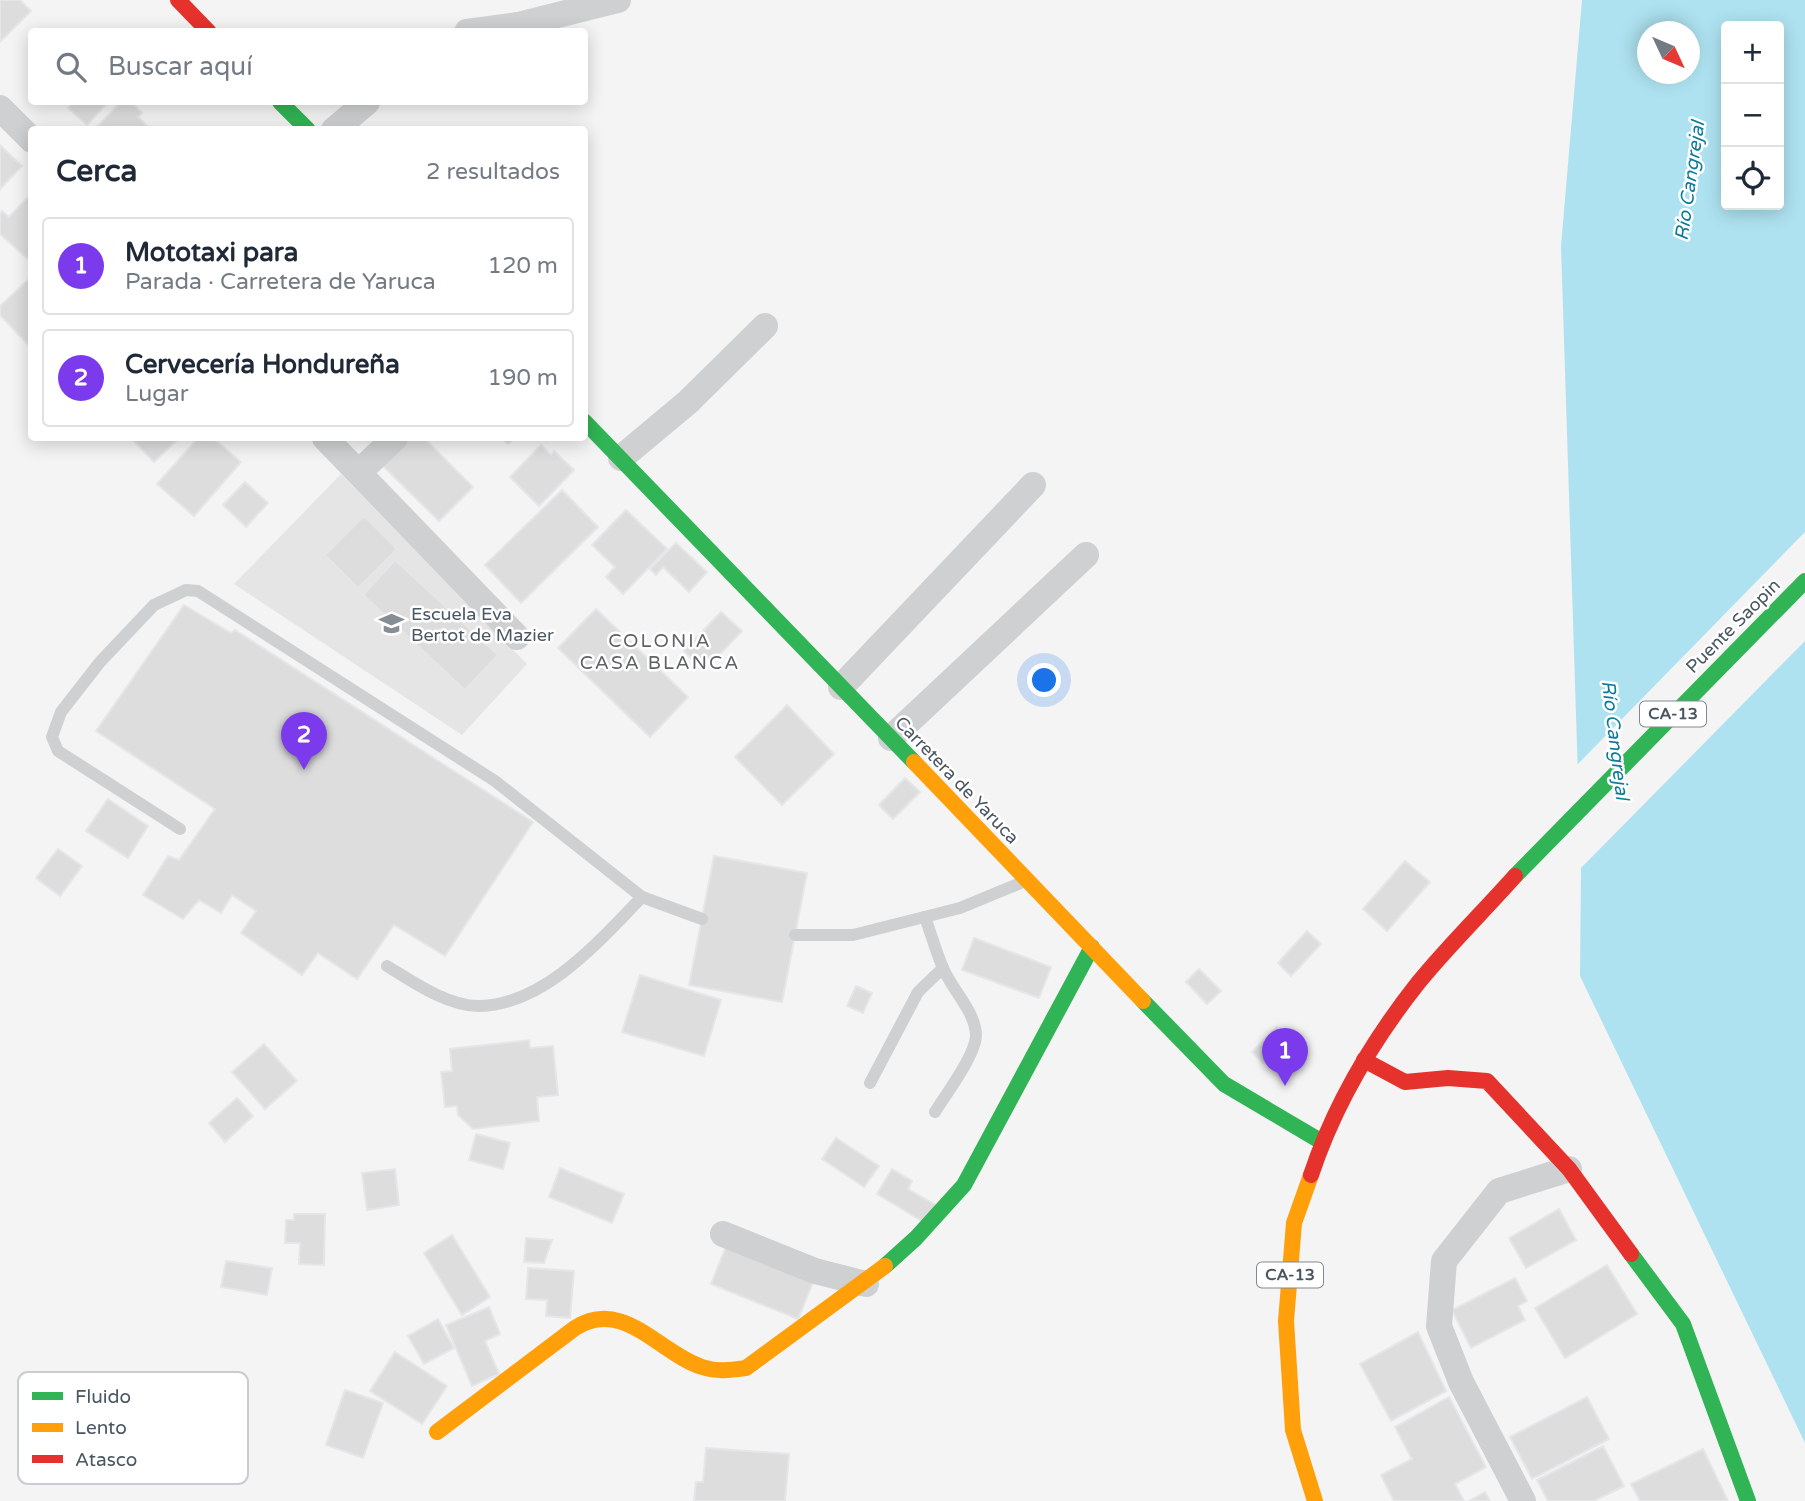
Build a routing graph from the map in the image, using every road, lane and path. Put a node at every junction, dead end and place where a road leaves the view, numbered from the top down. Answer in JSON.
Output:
{"nodes":[{"id":1,"x":178,"y":0,"type":"edge"},
{"id":2,"x":618,"y":0,"type":"edge"},
{"id":3,"x":205,"y":28,"type":"edge"},
{"id":4,"x":496,"y":28,"type":"edge"},
{"id":5,"x":283,"y":105,"type":"edge"},
{"id":6,"x":363,"y":105,"type":"edge"},
{"id":7,"x":0,"y":108,"type":"edge"},
{"id":8,"x":304,"y":126,"type":"edge"},
{"id":9,"x":339,"y":126,"type":"edge"},
{"id":10,"x":28,"y":136,"type":"edge"},
{"id":11,"x":765,"y":326,"type":"dead end"},
{"id":12,"x":588,"y":425,"type":"edge"},
{"id":13,"x":328,"y":441,"type":"edge"},
{"id":14,"x":391,"y":441,"type":"edge"},
{"id":15,"x":621,"y":458,"type":"junction"},
{"id":16,"x":359,"y":472,"type":"junction"},
{"id":17,"x":1033,"y":485,"type":"dead end"},
{"id":18,"x":1086,"y":555,"type":"dead end"},
{"id":19,"x":1805,"y":581,"type":"edge"},
{"id":20,"x":517,"y":637,"type":"dead end"},
{"id":21,"x":842,"y":687,"type":"junction"},
{"id":22,"x":891,"y":738,"type":"junction"},
{"id":23,"x":180,"y":829,"type":"dead end"},
{"id":24,"x":1027,"y":880,"type":"junction"},
{"id":25,"x":642,"y":897,"type":"junction"},
{"id":26,"x":925,"y":917,"type":"junction"},
{"id":27,"x":702,"y":919,"type":"dead end"},
{"id":28,"x":795,"y":935,"type":"dead end"},
{"id":29,"x":1092,"y":947,"type":"junction"},
{"id":30,"x":387,"y":967,"type":"dead end"},
{"id":31,"x":943,"y":968,"type":"junction"},
{"id":32,"x":1364,"y":1060,"type":"junction"},
{"id":33,"x":870,"y":1083,"type":"dead end"},
{"id":34,"x":935,"y":1112,"type":"dead end"},
{"id":35,"x":1322,"y":1142,"type":"junction"},
{"id":36,"x":1569,"y":1169,"type":"junction"},
{"id":37,"x":723,"y":1234,"type":"dead end"},
{"id":38,"x":866,"y":1284,"type":"junction"},
{"id":39,"x":438,"y":1432,"type":"dead end"},
{"id":40,"x":1315,"y":1501,"type":"edge"},
{"id":41,"x":1523,"y":1501,"type":"edge"},
{"id":42,"x":1748,"y":1501,"type":"edge"}],
"edges":[{"from":1,"to":3,"type":"street"},
{"from":2,"to":4,"type":"street"},
{"from":5,"to":8,"type":"street"},
{"from":6,"to":9,"type":"street"},
{"from":7,"to":10,"type":"street"},
{"from":11,"to":15,"type":"street"},
{"from":12,"to":15,"type":"street","name":"Carretera de Yaruca"},
{"from":13,"to":16,"type":"street"},
{"from":14,"to":16,"type":"street"},
{"from":15,"to":21,"type":"street","name":"Carretera de Yaruca"},
{"from":16,"to":20,"type":"street"},
{"from":17,"to":21,"type":"street"},
{"from":18,"to":22,"type":"street"},
{"from":19,"to":32,"type":"street","name":"Puente Saopin","number":"CA-13"},
{"from":21,"to":22,"type":"street","name":"Carretera de Yaruca"},
{"from":22,"to":24,"type":"street","name":"Carretera de Yaruca"},
{"from":23,"to":25,"type":"lane"},
{"from":24,"to":26,"type":"lane"},
{"from":24,"to":29,"type":"street","name":"Carretera de Yaruca"},
{"from":25,"to":27,"type":"lane"},
{"from":25,"to":30,"type":"lane"},
{"from":26,"to":28,"type":"lane"},
{"from":26,"to":31,"type":"lane"},
{"from":29,"to":35,"type":"street","name":"Carretera de Yaruca"},
{"from":29,"to":38,"type":"street"},
{"from":31,"to":33,"type":"lane"},
{"from":31,"to":34,"type":"lane"},
{"from":32,"to":35,"type":"street","number":"CA-13"},
{"from":32,"to":36,"type":"street"},
{"from":35,"to":40,"type":"street","number":"CA-13"},
{"from":36,"to":41,"type":"street"},
{"from":36,"to":42,"type":"street"},
{"from":37,"to":38,"type":"street"},
{"from":38,"to":39,"type":"street"}]}
